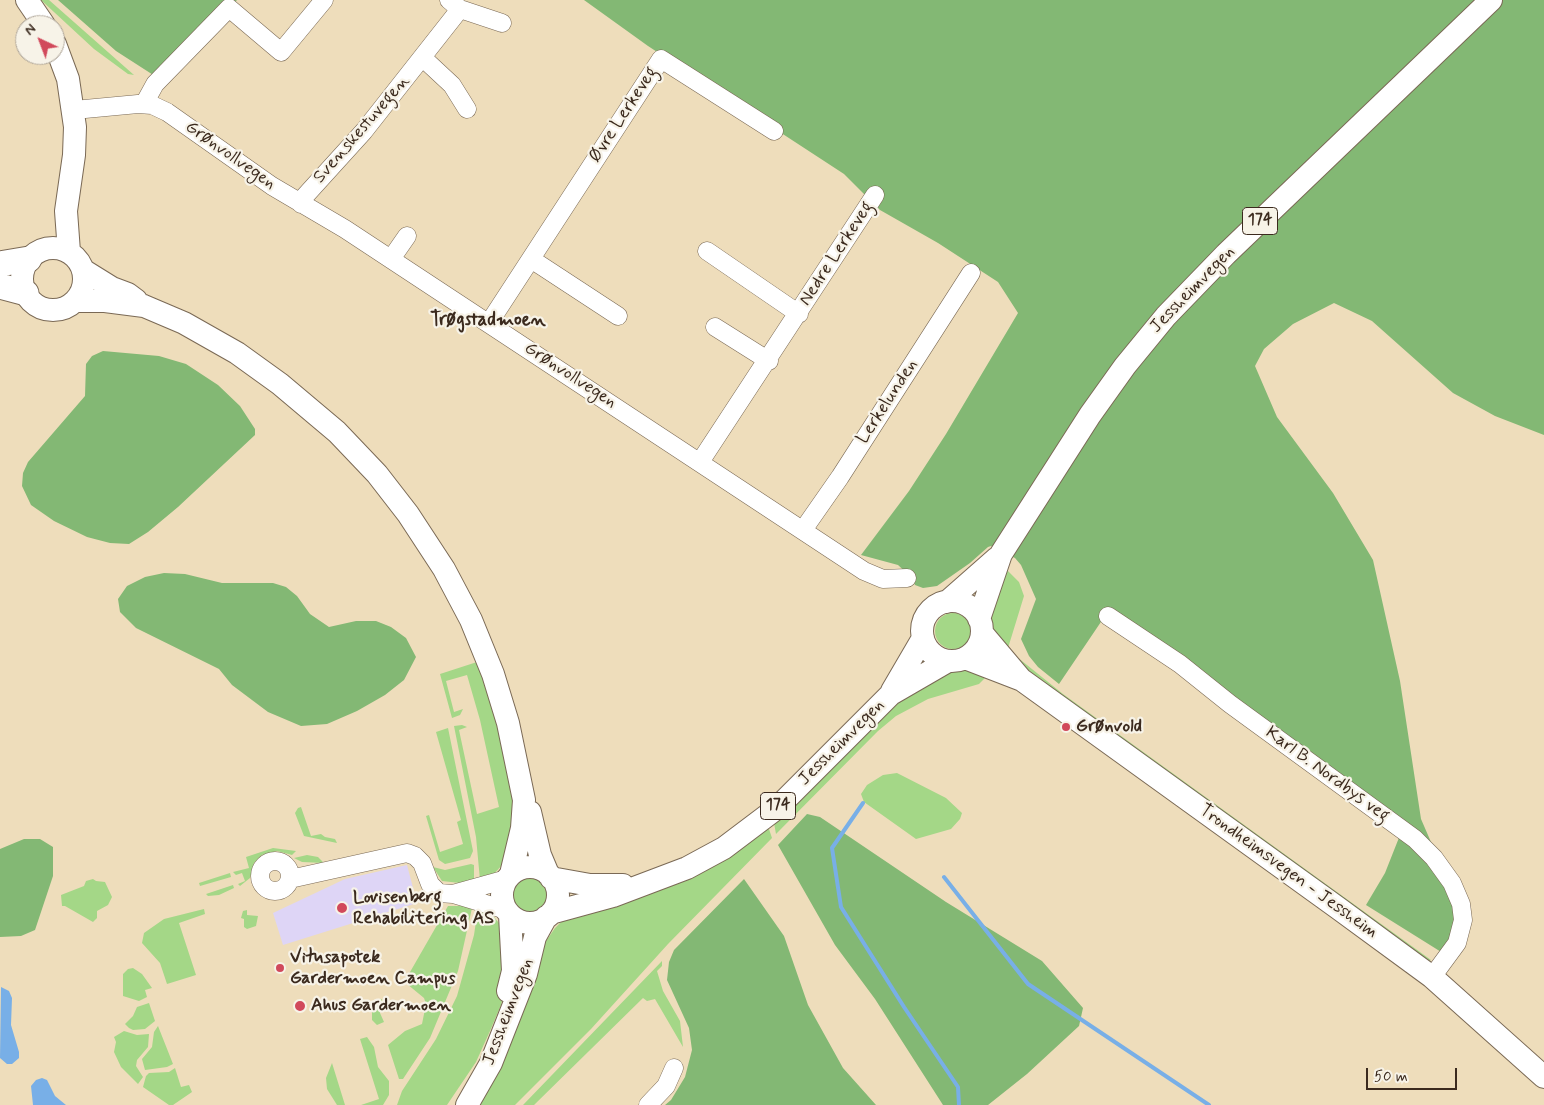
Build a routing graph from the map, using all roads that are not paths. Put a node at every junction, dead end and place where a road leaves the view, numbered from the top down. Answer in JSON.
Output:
{"nodes":[{"id":1,"x":27,"y":0,"type":"edge"},
{"id":2,"x":324,"y":0,"type":"edge"},
{"id":3,"x":1492,"y":0,"type":"edge"},
{"id":4,"x":455,"y":4,"type":"edge"},
{"id":5,"x":37,"y":15,"type":"edge"},
{"id":6,"x":502,"y":23,"type":"dead end"},
{"id":7,"x":423,"y":58,"type":"junction"},
{"id":8,"x":63,"y":65,"type":"edge"},
{"id":9,"x":144,"y":104,"type":"junction"},
{"id":10,"x":466,"y":108,"type":"dead end"},
{"id":11,"x":74,"y":110,"type":"junction"},
{"id":12,"x":774,"y":131,"type":"dead end"},
{"id":13,"x":875,"y":195,"type":"dead end"},
{"id":14,"x":301,"y":204,"type":"junction"},
{"id":15,"x":66,"y":211,"type":"junction"},
{"id":16,"x":407,"y":236,"type":"dead end"},
{"id":17,"x":707,"y":251,"type":"dead end"},
{"id":18,"x":69,"y":252,"type":"junction"},
{"id":19,"x":35,"y":255,"type":"junction"},
{"id":20,"x":391,"y":259,"type":"junction"},
{"id":21,"x":531,"y":259,"type":"junction"},
{"id":22,"x":0,"y":264,"type":"edge"},
{"id":23,"x":83,"y":270,"type":"junction"},
{"id":24,"x":971,"y":273,"type":"dead end"},
{"id":25,"x":0,"y":286,"type":"edge"},
{"id":26,"x":26,"y":294,"type":"junction"},
{"id":27,"x":75,"y":301,"type":"junction"},
{"id":28,"x":144,"y":306,"type":"junction"},
{"id":29,"x":799,"y":314,"type":"junction"},
{"id":30,"x":618,"y":316,"type":"dead end"},
{"id":31,"x":489,"y":323,"type":"junction"},
{"id":32,"x":715,"y":327,"type":"dead end"},
{"id":33,"x":768,"y":361,"type":"junction"},
{"id":34,"x":700,"y":462,"type":"junction"},
{"id":35,"x":804,"y":530,"type":"junction"},
{"id":36,"x":1002,"y":554,"type":"junction"},
{"id":37,"x":907,"y":578,"type":"dead end"},
{"id":38,"x":947,"y":602,"type":"junction"},
{"id":39,"x":1108,"y":616,"type":"dead end"},
{"id":40,"x":981,"y":626,"type":"junction"},
{"id":41,"x":923,"y":638,"type":"junction"},
{"id":42,"x":956,"y":659,"type":"junction"},
{"id":43,"x":1022,"y":680,"type":"junction"},
{"id":44,"x":891,"y":694,"type":"junction"},
{"id":45,"x":524,"y":800,"type":"junction"},
{"id":46,"x":549,"y":876,"type":"junction"},
{"id":47,"x":509,"y":877,"type":"junction"},
{"id":48,"x":290,"y":878,"type":"dead end"},
{"id":49,"x":642,"y":884,"type":"junction"},
{"id":50,"x":453,"y":894,"type":"junction"},
{"id":51,"x":508,"y":913,"type":"junction"},
{"id":52,"x":549,"y":915,"type":"junction"},
{"id":53,"x":1432,"y":977,"type":"junction"},
{"id":54,"x":674,"y":1068,"type":"dead end"},
{"id":55,"x":1544,"y":1077,"type":"edge"},
{"id":56,"x":455,"y":1105,"type":"edge"},
{"id":57,"x":467,"y":1105,"type":"edge"},
{"id":58,"x":648,"y":1105,"type":"edge"}],
"edges":[{"from":1,"to":5,"type":"main road"},
{"from":2,"to":9,"type":"street"},
{"from":3,"to":36,"type":"main road","name":"Jessheimvegen","number":"174"},
{"from":4,"to":6,"type":"street","name":"Svenskestuvegen"},
{"from":4,"to":7,"type":"street","name":"Svenskestuvegen"},
{"from":7,"to":10,"type":"street","name":"Svenskestuvegen"},
{"from":7,"to":14,"type":"street","name":"Svenskestuvegen"},
{"from":8,"to":11,"type":"main road"},
{"from":9,"to":11,"type":"street","name":"Grønvollvegen"},
{"from":9,"to":14,"type":"street","name":"Grønvollvegen"},
{"from":11,"to":15,"type":"main road"},
{"from":12,"to":21,"type":"street","name":"Øvre Lerkeveg"},
{"from":13,"to":29,"type":"street","name":"Nedre Lerkeveg"},
{"from":14,"to":20,"type":"street","name":"Grønvollvegen"},
{"from":15,"to":18,"type":"main road"},
{"from":15,"to":19,"type":"main road"},
{"from":16,"to":20,"type":"street"},
{"from":17,"to":29,"type":"street","name":"Nedre Lerkeveg"},
{"from":18,"to":19,"type":"main road"},
{"from":18,"to":23,"type":"main road"},
{"from":19,"to":22,"type":"highway"},
{"from":19,"to":26,"type":"main road"},
{"from":20,"to":31,"type":"street","name":"Grønvollvegen"},
{"from":21,"to":30,"type":"street"},
{"from":21,"to":31,"type":"street","name":"Øvre Lerkeveg"},
{"from":23,"to":27,"type":"main road"},
{"from":23,"to":28,"type":"main road"},
{"from":24,"to":35,"type":"street","name":"Lerkelunden"},
{"from":25,"to":26,"type":"highway"},
{"from":26,"to":27,"type":"main road"},
{"from":27,"to":28,"type":"main road"},
{"from":28,"to":45,"type":"main road"},
{"from":29,"to":33,"type":"street","name":"Nedre Lerkeveg"},
{"from":31,"to":34,"type":"street","name":"Grønvollvegen"},
{"from":32,"to":33,"type":"street"},
{"from":33,"to":34,"type":"street","name":"Nedre Lerkeveg"},
{"from":34,"to":35,"type":"street","name":"Grønvollvegen"},
{"from":35,"to":37,"type":"street","name":"Grønvollvegen"},
{"from":36,"to":38,"type":"main road","name":"Jessheimvegen","number":"174"},
{"from":36,"to":40,"type":"main road","name":"Jessheimvegen","number":"174"},
{"from":38,"to":40,"type":"main road"},
{"from":38,"to":41,"type":"main road","number":"174"},
{"from":39,"to":53,"type":"street","name":"Karl B. Nordbys veg"},
{"from":40,"to":42,"type":"main road","number":"174"},
{"from":40,"to":43,"type":"main road","name":"Trondheimsvegen - Jessheim"},
{"from":41,"to":42,"type":"main road"},
{"from":41,"to":44,"type":"main road","name":"Jessheimvegen","number":"174"},
{"from":42,"to":43,"type":"main road","name":"Trondheimsvegen - Jessheim"},
{"from":42,"to":44,"type":"main road","name":"Jessheimvegen","number":"174"},
{"from":43,"to":53,"type":"main road","name":"Trondheimsvegen - Jessheim"},
{"from":44,"to":49,"type":"main road","name":"Jessheimvegen","number":"174"},
{"from":45,"to":46,"type":"main road"},
{"from":45,"to":47,"type":"main road"},
{"from":46,"to":47,"type":"main road","number":"174"},
{"from":46,"to":49,"type":"main road","name":"Jessheimvegen","number":"174"},
{"from":46,"to":52,"type":"main road"},
{"from":47,"to":50,"type":"street"},
{"from":47,"to":51,"type":"main road"},
{"from":48,"to":50,"type":"street"},
{"from":49,"to":52,"type":"main road","name":"Jessheimvegen","number":"174"},
{"from":50,"to":51,"type":"street"},
{"from":51,"to":52,"type":"main road","number":"174"},
{"from":51,"to":56,"type":"main road","name":"Jessheimvegen"},
{"from":52,"to":57,"type":"main road","name":"Jessheimvegen"},
{"from":53,"to":55,"type":"main road","name":"Trondheimsvegen - Jessheim"},
{"from":54,"to":58,"type":"street"}]}
